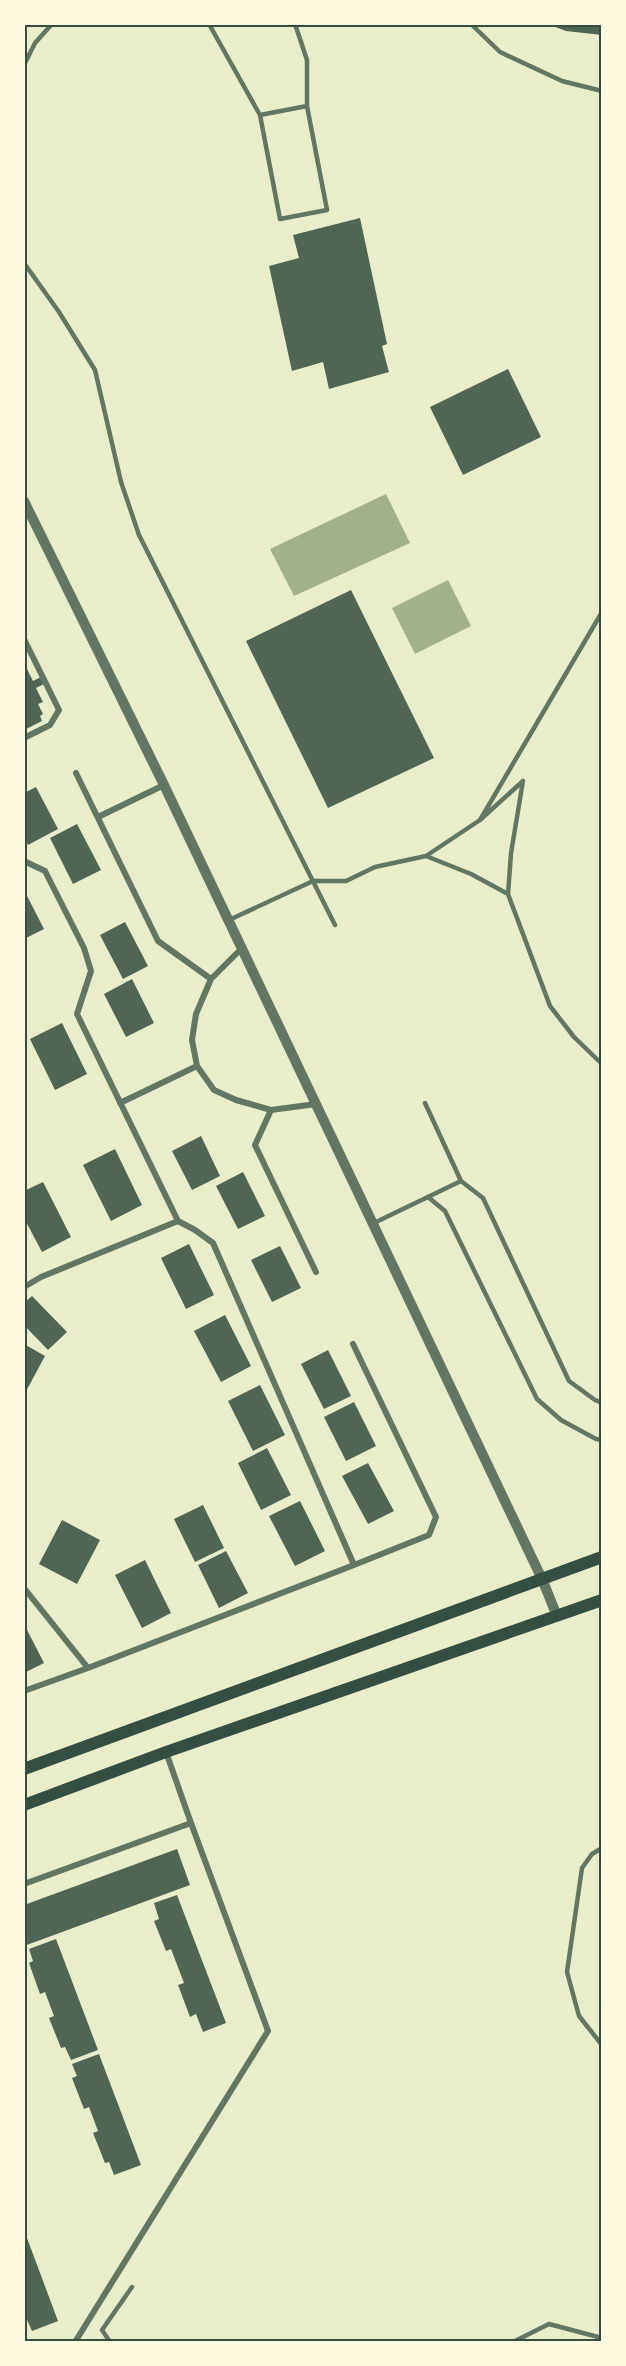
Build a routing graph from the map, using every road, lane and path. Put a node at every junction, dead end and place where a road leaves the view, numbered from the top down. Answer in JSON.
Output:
{"nodes":[{"id":1,"x":52,"y":24,"type":"edge"},
{"id":2,"x":209,"y":24,"type":"edge"},
{"id":3,"x":295,"y":24,"type":"edge"},
{"id":4,"x":471,"y":24,"type":"edge"},
{"id":5,"x":24,"y":65,"type":"edge"},
{"id":6,"x":602,"y":92,"type":"edge"},
{"id":7,"x":307,"y":106,"type":"junction"},
{"id":8,"x":260,"y":115,"type":"junction"},
{"id":9,"x":24,"y":263,"type":"edge"},
{"id":10,"x":24,"y":501,"type":"edge"},
{"id":11,"x":602,"y":612,"type":"edge"},
{"id":12,"x":24,"y":639,"type":"edge"},
{"id":13,"x":24,"y":738,"type":"edge"},
{"id":14,"x":76,"y":773,"type":"dead end"},
{"id":15,"x":164,"y":785,"type":"junction"},
{"id":16,"x":98,"y":818,"type":"junction"},
{"id":17,"x":480,"y":820,"type":"junction"},
{"id":18,"x":426,"y":856,"type":"junction"},
{"id":19,"x":24,"y":861,"type":"edge"},
{"id":20,"x":313,"y":881,"type":"junction"},
{"id":21,"x":508,"y":894,"type":"junction"},
{"id":22,"x":228,"y":920,"type":"junction"},
{"id":23,"x":335,"y":925,"type":"dead end"},
{"id":24,"x":242,"y":948,"type":"junction"},
{"id":25,"x":211,"y":979,"type":"junction"},
{"id":26,"x":602,"y":1064,"type":"edge"},
{"id":27,"x":197,"y":1066,"type":"junction"},
{"id":28,"x":120,"y":1103,"type":"junction"},
{"id":29,"x":425,"y":1103,"type":"dead end"},
{"id":30,"x":316,"y":1104,"type":"junction"},
{"id":31,"x":272,"y":1110,"type":"junction"},
{"id":32,"x":461,"y":1181,"type":"junction"},
{"id":33,"x":428,"y":1197,"type":"junction"},
{"id":34,"x":177,"y":1221,"type":"junction"},
{"id":35,"x":372,"y":1223,"type":"junction"},
{"id":36,"x":316,"y":1272,"type":"dead end"},
{"id":37,"x":24,"y":1287,"type":"edge"},
{"id":38,"x":353,"y":1344,"type":"dead end"},
{"id":39,"x":602,"y":1403,"type":"edge"},
{"id":40,"x":602,"y":1440,"type":"edge"},
{"id":41,"x":602,"y":1557,"type":"edge"},
{"id":42,"x":354,"y":1565,"type":"junction"},
{"id":43,"x":542,"y":1579,"type":"junction"},
{"id":44,"x":24,"y":1588,"type":"edge"},
{"id":45,"x":602,"y":1600,"type":"edge"},
{"id":46,"x":557,"y":1616,"type":"junction"},
{"id":47,"x":88,"y":1668,"type":"junction"},
{"id":48,"x":24,"y":1691,"type":"edge"},
{"id":49,"x":166,"y":1752,"type":"junction"},
{"id":50,"x":24,"y":1769,"type":"edge"},
{"id":51,"x":24,"y":1805,"type":"edge"},
{"id":52,"x":191,"y":1823,"type":"junction"},
{"id":53,"x":602,"y":1848,"type":"edge"},
{"id":54,"x":24,"y":1884,"type":"edge"},
{"id":55,"x":602,"y":2045,"type":"edge"},
{"id":56,"x":132,"y":2287,"type":"dead end"},
{"id":57,"x":602,"y":2337,"type":"edge"},
{"id":58,"x":75,"y":2342,"type":"edge"},
{"id":59,"x":110,"y":2342,"type":"edge"},
{"id":60,"x":513,"y":2342,"type":"edge"}],
"edges":[{"from":1,"to":5,"type":"lane"},
{"from":2,"to":8,"type":"lane"},
{"from":3,"to":7,"type":"lane"},
{"from":4,"to":6,"type":"lane"},
{"from":7,"to":8,"type":"lane"},
{"from":7,"to":8,"type":"lane"},
{"from":9,"to":20,"type":"lane"},
{"from":10,"to":15,"type":"street"},
{"from":11,"to":17,"type":"lane"},
{"from":12,"to":13,"type":"street"},
{"from":14,"to":16,"type":"street"},
{"from":15,"to":16,"type":"street"},
{"from":15,"to":22,"type":"street"},
{"from":16,"to":25,"type":"street"},
{"from":17,"to":18,"type":"lane"},
{"from":17,"to":21,"type":"lane"},
{"from":18,"to":20,"type":"lane"},
{"from":18,"to":21,"type":"lane"},
{"from":19,"to":28,"type":"street"},
{"from":20,"to":22,"type":"lane"},
{"from":20,"to":23,"type":"lane"},
{"from":21,"to":26,"type":"lane"},
{"from":22,"to":24,"type":"street"},
{"from":24,"to":25,"type":"street"},
{"from":24,"to":30,"type":"street"},
{"from":25,"to":27,"type":"street"},
{"from":27,"to":28,"type":"street"},
{"from":27,"to":31,"type":"street"},
{"from":28,"to":34,"type":"street"},
{"from":29,"to":32,"type":"lane"},
{"from":30,"to":31,"type":"street"},
{"from":30,"to":35,"type":"street"},
{"from":31,"to":36,"type":"street"},
{"from":32,"to":33,"type":"lane"},
{"from":32,"to":39,"type":"lane"},
{"from":33,"to":35,"type":"lane"},
{"from":33,"to":40,"type":"lane"},
{"from":34,"to":37,"type":"street"},
{"from":34,"to":42,"type":"street"},
{"from":35,"to":43,"type":"street"},
{"from":38,"to":42,"type":"street"},
{"from":41,"to":43,"type":"main road"},
{"from":42,"to":47,"type":"street"},
{"from":43,"to":46,"type":"street"},
{"from":43,"to":50,"type":"main road"},
{"from":44,"to":47,"type":"street"},
{"from":45,"to":46,"type":"main road"},
{"from":46,"to":49,"type":"main road"},
{"from":47,"to":48,"type":"street"},
{"from":49,"to":51,"type":"main road"},
{"from":49,"to":52,"type":"street"},
{"from":52,"to":54,"type":"street"},
{"from":52,"to":58,"type":"street"},
{"from":53,"to":55,"type":"lane"},
{"from":56,"to":59,"type":"lane"},
{"from":57,"to":60,"type":"lane"}]}
